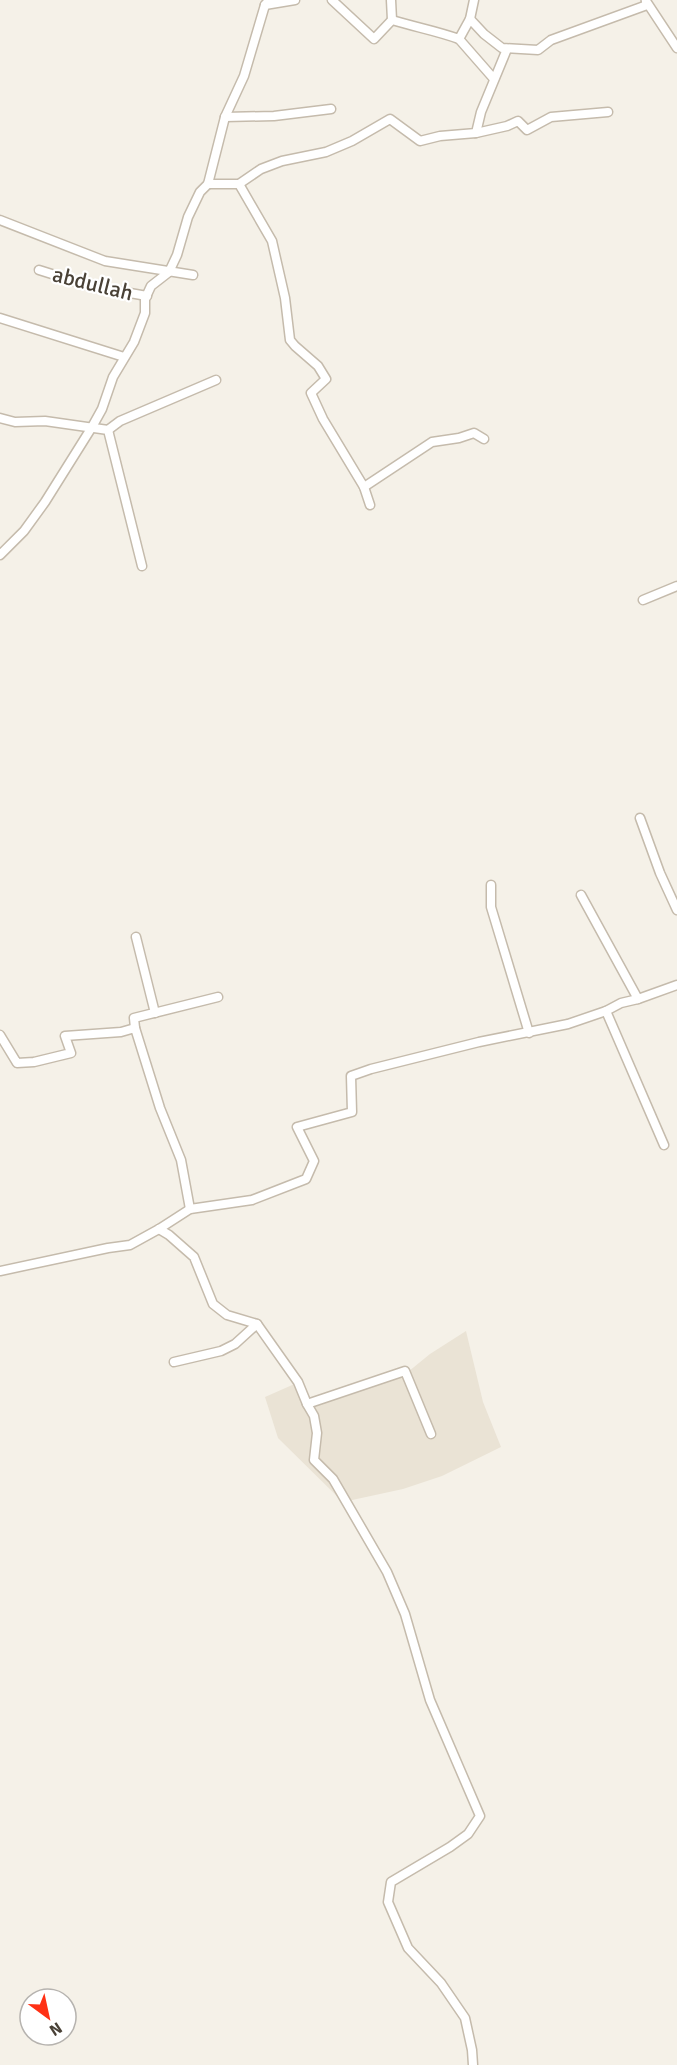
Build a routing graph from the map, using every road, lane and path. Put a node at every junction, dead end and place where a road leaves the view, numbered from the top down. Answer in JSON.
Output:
{"nodes":[{"id":1,"x":295,"y":0,"type":"edge"},
{"id":2,"x":332,"y":0,"type":"edge"},
{"id":3,"x":392,"y":0,"type":"edge"},
{"id":4,"x":474,"y":0,"type":"edge"},
{"id":5,"x":646,"y":0,"type":"edge"},
{"id":6,"x":267,"y":2,"type":"edge"},
{"id":7,"x":470,"y":19,"type":"junction"},
{"id":8,"x":392,"y":20,"type":"junction"},
{"id":9,"x":459,"y":39,"type":"junction"},
{"id":10,"x":677,"y":48,"type":"edge"},
{"id":11,"x":507,"y":49,"type":"junction"},
{"id":12,"x":494,"y":79,"type":"junction"},
{"id":13,"x":331,"y":109,"type":"dead end"},
{"id":14,"x":608,"y":112,"type":"dead end"},
{"id":15,"x":225,"y":117,"type":"junction"},
{"id":16,"x":476,"y":132,"type":"junction"},
{"id":17,"x":208,"y":184,"type":"junction"},
{"id":18,"x":239,"y":184,"type":"junction"},
{"id":19,"x":0,"y":220,"type":"edge"},
{"id":20,"x":39,"y":270,"type":"dead end"},
{"id":21,"x":169,"y":272,"type":"junction"},
{"id":22,"x":194,"y":275,"type":"dead end"},
{"id":23,"x":147,"y":296,"type":"junction"},
{"id":24,"x":0,"y":318,"type":"edge"},
{"id":25,"x":124,"y":357,"type":"junction"},
{"id":26,"x":216,"y":380,"type":"dead end"},
{"id":27,"x":0,"y":418,"type":"edge"},
{"id":28,"x":93,"y":427,"type":"junction"},
{"id":29,"x":108,"y":430,"type":"junction"},
{"id":30,"x":484,"y":439,"type":"dead end"},
{"id":31,"x":364,"y":487,"type":"junction"},
{"id":32,"x":370,"y":505,"type":"dead end"},
{"id":33,"x":0,"y":555,"type":"edge"},
{"id":34,"x":142,"y":566,"type":"dead end"},
{"id":35,"x":677,"y":586,"type":"edge"},
{"id":36,"x":643,"y":600,"type":"dead end"},
{"id":37,"x":640,"y":818,"type":"dead end"},
{"id":38,"x":490,"y":885,"type":"dead end"},
{"id":39,"x":581,"y":895,"type":"dead end"},
{"id":40,"x":677,"y":910,"type":"edge"},
{"id":41,"x":136,"y":937,"type":"dead end"},
{"id":42,"x":676,"y":985,"type":"edge"},
{"id":43,"x":218,"y":997,"type":"dead end"},
{"id":44,"x":638,"y":999,"type":"junction"},
{"id":45,"x":606,"y":1011,"type":"junction"},
{"id":46,"x":155,"y":1013,"type":"junction"},
{"id":47,"x":135,"y":1028,"type":"junction"},
{"id":48,"x":529,"y":1033,"type":"junction"},
{"id":49,"x":0,"y":1035,"type":"edge"},
{"id":50,"x":664,"y":1145,"type":"dead end"},
{"id":51,"x":190,"y":1209,"type":"junction"},
{"id":52,"x":159,"y":1229,"type":"junction"},
{"id":53,"x":0,"y":1271,"type":"edge"},
{"id":54,"x":256,"y":1324,"type":"junction"},
{"id":55,"x":174,"y":1362,"type":"dead end"},
{"id":56,"x":307,"y":1404,"type":"junction"},
{"id":57,"x":431,"y":1434,"type":"dead end"},
{"id":58,"x":473,"y":2065,"type":"edge"}],
"edges":[{"from":1,"to":6,"type":"street"},
{"from":2,"to":8,"type":"street"},
{"from":3,"to":8,"type":"street"},
{"from":4,"to":7,"type":"street"},
{"from":5,"to":10,"type":"street"},
{"from":5,"to":11,"type":"street"},
{"from":6,"to":15,"type":"street"},
{"from":7,"to":9,"type":"street"},
{"from":7,"to":11,"type":"street"},
{"from":8,"to":9,"type":"street"},
{"from":9,"to":12,"type":"street"},
{"from":11,"to":12,"type":"street"},
{"from":12,"to":16,"type":"street"},
{"from":13,"to":15,"type":"street"},
{"from":14,"to":16,"type":"street"},
{"from":15,"to":17,"type":"street"},
{"from":16,"to":18,"type":"street"},
{"from":17,"to":18,"type":"street"},
{"from":17,"to":21,"type":"street"},
{"from":18,"to":31,"type":"street"},
{"from":19,"to":21,"type":"street"},
{"from":20,"to":23,"type":"street","name":"abdullah"},
{"from":21,"to":22,"type":"street"},
{"from":21,"to":23,"type":"street"},
{"from":23,"to":25,"type":"street"},
{"from":24,"to":25,"type":"street"},
{"from":25,"to":28,"type":"street"},
{"from":26,"to":29,"type":"street"},
{"from":27,"to":28,"type":"street"},
{"from":28,"to":29,"type":"street"},
{"from":28,"to":33,"type":"street"},
{"from":29,"to":34,"type":"street"},
{"from":30,"to":31,"type":"street"},
{"from":31,"to":32,"type":"street"},
{"from":35,"to":36,"type":"street"},
{"from":37,"to":40,"type":"street"},
{"from":38,"to":48,"type":"street"},
{"from":39,"to":44,"type":"street"},
{"from":41,"to":46,"type":"street"},
{"from":42,"to":44,"type":"street"},
{"from":43,"to":46,"type":"street"},
{"from":44,"to":45,"type":"street"},
{"from":45,"to":48,"type":"street"},
{"from":45,"to":50,"type":"street"},
{"from":46,"to":47,"type":"street"},
{"from":47,"to":49,"type":"street"},
{"from":47,"to":51,"type":"street"},
{"from":48,"to":51,"type":"street"},
{"from":51,"to":52,"type":"street"},
{"from":52,"to":53,"type":"street"},
{"from":52,"to":54,"type":"street"},
{"from":54,"to":55,"type":"street"},
{"from":54,"to":56,"type":"street"},
{"from":56,"to":57,"type":"street"},
{"from":56,"to":58,"type":"street"}]}
